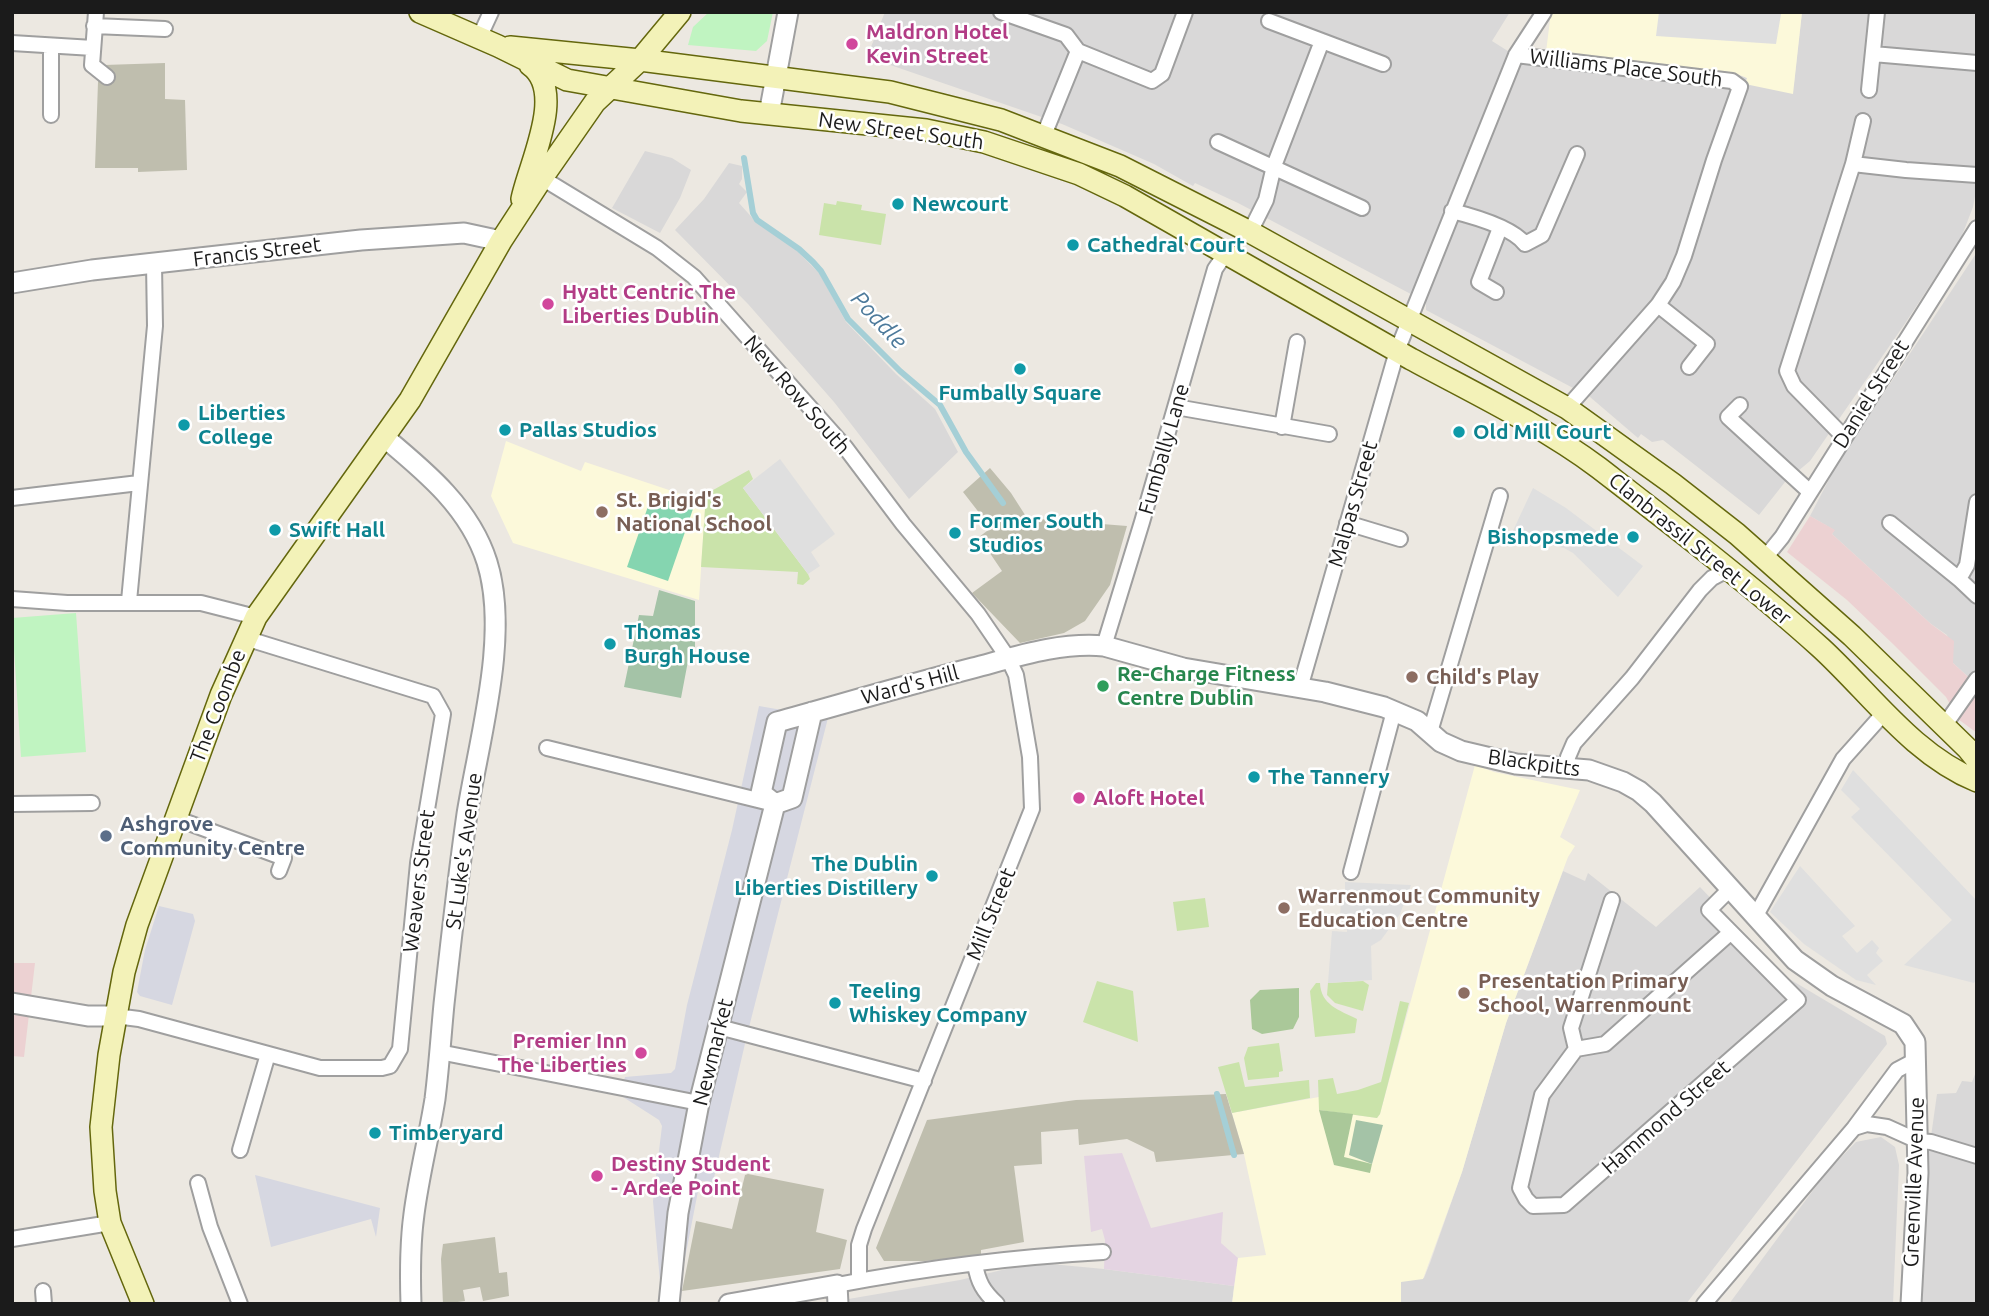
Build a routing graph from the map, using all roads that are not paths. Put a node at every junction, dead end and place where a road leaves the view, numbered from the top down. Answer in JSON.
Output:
{"nodes":[{"id":1,"x":420,"y":12,"type":"edge"},
{"id":2,"x":491,"y":12,"type":"edge"},
{"id":3,"x":680,"y":12,"type":"edge"},
{"id":4,"x":789,"y":12,"type":"edge"},
{"id":5,"x":1001,"y":12,"type":"edge"},
{"id":6,"x":1185,"y":12,"type":"edge"},
{"id":7,"x":1544,"y":12,"type":"edge"},
{"id":8,"x":1877,"y":12,"type":"edge"},
{"id":9,"x":95,"y":19,"type":"edge"},
{"id":10,"x":1269,"y":20,"type":"dead end"},
{"id":11,"x":165,"y":29,"type":"dead end"},
{"id":12,"x":1322,"y":41,"type":"junction"},
{"id":13,"x":488,"y":42,"type":"junction"},
{"id":14,"x":12,"y":43,"type":"edge"},
{"id":15,"x":51,"y":46,"type":"junction"},
{"id":16,"x":93,"y":48,"type":"junction"},
{"id":17,"x":1078,"y":51,"type":"junction"},
{"id":18,"x":1873,"y":54,"type":"junction"},
{"id":19,"x":1516,"y":55,"type":"junction"},
{"id":20,"x":640,"y":60,"type":"junction"},
{"id":21,"x":1977,"y":63,"type":"edge"},
{"id":22,"x":1383,"y":64,"type":"dead end"},
{"id":23,"x":107,"y":76,"type":"dead end"},
{"id":24,"x":776,"y":77,"type":"junction"},
{"id":25,"x":608,"y":88,"type":"junction"},
{"id":26,"x":1869,"y":90,"type":"dead end"},
{"id":27,"x":769,"y":114,"type":"junction"},
{"id":28,"x":51,"y":115,"type":"dead end"},
{"id":29,"x":1863,"y":121,"type":"dead end"},
{"id":30,"x":1044,"y":135,"type":"junction"},
{"id":31,"x":1218,"y":142,"type":"dead end"},
{"id":32,"x":1577,"y":154,"type":"dead end"},
{"id":33,"x":1853,"y":164,"type":"junction"},
{"id":34,"x":1274,"y":166,"type":"junction"},
{"id":35,"x":1977,"y":175,"type":"edge"},
{"id":36,"x":542,"y":178,"type":"junction"},
{"id":37,"x":1362,"y":208,"type":"dead end"},
{"id":38,"x":1452,"y":211,"type":"junction"},
{"id":39,"x":514,"y":220,"type":"junction"},
{"id":40,"x":1500,"y":228,"type":"junction"},
{"id":41,"x":1977,"y":228,"type":"edge"},
{"id":42,"x":1250,"y":232,"type":"junction"},
{"id":43,"x":501,"y":240,"type":"junction"},
{"id":44,"x":1226,"y":253,"type":"junction"},
{"id":45,"x":154,"y":264,"type":"junction"},
{"id":46,"x":12,"y":283,"type":"edge"},
{"id":47,"x":1496,"y":292,"type":"dead end"},
{"id":48,"x":1658,"y":305,"type":"junction"},
{"id":49,"x":1408,"y":321,"type":"junction"},
{"id":50,"x":1297,"y":342,"type":"dead end"},
{"id":51,"x":1397,"y":351,"type":"junction"},
{"id":52,"x":1689,"y":367,"type":"dead end"},
{"id":53,"x":1740,"y":405,"type":"dead end"},
{"id":54,"x":1176,"y":407,"type":"junction"},
{"id":55,"x":1567,"y":408,"type":"junction"},
{"id":56,"x":1282,"y":427,"type":"junction"},
{"id":57,"x":1329,"y":434,"type":"dead end"},
{"id":58,"x":384,"y":437,"type":"junction"},
{"id":59,"x":1844,"y":437,"type":"junction"},
{"id":60,"x":139,"y":483,"type":"junction"},
{"id":61,"x":1810,"y":492,"type":"junction"},
{"id":62,"x":1500,"y":496,"type":"dead end"},
{"id":63,"x":12,"y":498,"type":"edge"},
{"id":64,"x":1977,"y":502,"type":"edge"},
{"id":65,"x":1348,"y":523,"type":"junction"},
{"id":66,"x":1890,"y":523,"type":"dead end"},
{"id":67,"x":1400,"y":539,"type":"dead end"},
{"id":68,"x":1764,"y":559,"type":"junction"},
{"id":69,"x":1729,"y":569,"type":"junction"},
{"id":70,"x":1959,"y":579,"type":"junction"},
{"id":71,"x":1977,"y":596,"type":"edge"},
{"id":72,"x":12,"y":600,"type":"edge"},
{"id":73,"x":129,"y":601,"type":"junction"},
{"id":74,"x":256,"y":617,"type":"junction"},
{"id":75,"x":245,"y":638,"type":"junction"},
{"id":76,"x":1104,"y":646,"type":"junction"},
{"id":77,"x":1008,"y":658,"type":"junction"},
{"id":78,"x":1977,"y":679,"type":"edge"},
{"id":79,"x":1300,"y":688,"type":"junction"},
{"id":80,"x":1394,"y":711,"type":"junction"},
{"id":81,"x":812,"y":712,"type":"junction"},
{"id":82,"x":1884,"y":713,"type":"junction"},
{"id":83,"x":1944,"y":726,"type":"junction"},
{"id":84,"x":1430,"y":732,"type":"junction"},
{"id":85,"x":548,"y":748,"type":"dead end"},
{"id":86,"x":1977,"y":760,"type":"edge"},
{"id":87,"x":1567,"y":768,"type":"junction"},
{"id":88,"x":1977,"y":781,"type":"edge"},
{"id":89,"x":92,"y":803,"type":"dead end"},
{"id":90,"x":12,"y":804,"type":"edge"},
{"id":91,"x":775,"y":804,"type":"junction"},
{"id":92,"x":175,"y":818,"type":"junction"},
{"id":93,"x":279,"y":871,"type":"dead end"},
{"id":94,"x":1351,"y":872,"type":"dead end"},
{"id":95,"x":1730,"y":889,"type":"junction"},
{"id":96,"x":1612,"y":900,"type":"dead end"},
{"id":97,"x":1755,"y":917,"type":"junction"},
{"id":98,"x":1730,"y":933,"type":"junction"},
{"id":99,"x":12,"y":1003,"type":"edge"},
{"id":100,"x":116,"y":1016,"type":"junction"},
{"id":101,"x":719,"y":1027,"type":"junction"},
{"id":102,"x":1576,"y":1049,"type":"junction"},
{"id":103,"x":439,"y":1052,"type":"junction"},
{"id":104,"x":268,"y":1054,"type":"junction"},
{"id":105,"x":1916,"y":1060,"type":"junction"},
{"id":106,"x":924,"y":1081,"type":"junction"},
{"id":107,"x":699,"y":1103,"type":"junction"},
{"id":108,"x":1854,"y":1128,"type":"junction"},
{"id":109,"x":1918,"y":1141,"type":"junction"},
{"id":110,"x":240,"y":1150,"type":"dead end"},
{"id":111,"x":1977,"y":1156,"type":"edge"},
{"id":112,"x":198,"y":1183,"type":"dead end"},
{"id":113,"x":110,"y":1223,"type":"junction"},
{"id":114,"x":12,"y":1239,"type":"edge"},
{"id":115,"x":1103,"y":1252,"type":"dead end"},
{"id":116,"x":975,"y":1264,"type":"junction"},
{"id":117,"x":859,"y":1281,"type":"junction"},
{"id":118,"x":837,"y":1294,"type":"edge"},
{"id":119,"x":778,"y":1300,"type":"edge"},
{"id":120,"x":143,"y":1304,"type":"edge"},
{"id":121,"x":240,"y":1304,"type":"edge"},
{"id":122,"x":411,"y":1304,"type":"edge"},
{"id":123,"x":669,"y":1304,"type":"edge"},
{"id":124,"x":729,"y":1304,"type":"edge"},
{"id":125,"x":997,"y":1304,"type":"edge"},
{"id":126,"x":1704,"y":1304,"type":"edge"},
{"id":127,"x":1911,"y":1304,"type":"edge"}],
"edges":[{"from":1,"to":13,"type":"main road"},
{"from":2,"to":13,"type":"street"},
{"from":3,"to":20,"type":"main road","name":"The Coombe"},
{"from":4,"to":24,"type":"street"},
{"from":5,"to":17,"type":"street"},
{"from":6,"to":17,"type":"street"},
{"from":7,"to":19,"type":"street","name":"Malpas Street"},
{"from":8,"to":18,"type":"street"},
{"from":9,"to":11,"type":"street"},
{"from":9,"to":16,"type":"street"},
{"from":10,"to":12,"type":"street"},
{"from":12,"to":22,"type":"street"},
{"from":12,"to":34,"type":"street"},
{"from":13,"to":20,"type":"main road","name":"New Street South"},
{"from":13,"to":25,"type":"main road","name":"New Street South"},
{"from":13,"to":39,"type":"main road"},
{"from":14,"to":15,"type":"street"},
{"from":15,"to":16,"type":"street"},
{"from":15,"to":28,"type":"street"},
{"from":16,"to":23,"type":"street"},
{"from":17,"to":30,"type":"street"},
{"from":18,"to":21,"type":"street"},
{"from":18,"to":26,"type":"street"},
{"from":19,"to":38,"type":"street","name":"Malpas Street"},
{"from":19,"to":48,"type":"street","name":"Williams Place South"},
{"from":20,"to":24,"type":"main road","name":"New Street South"},
{"from":20,"to":25,"type":"main road","name":"The Coombe"},
{"from":24,"to":27,"type":"street"},
{"from":24,"to":30,"type":"main road","name":"New Street South"},
{"from":25,"to":27,"type":"main road","name":"New Street South"},
{"from":25,"to":36,"type":"main road","name":"The Coombe"},
{"from":27,"to":44,"type":"main road","name":"New Street South"},
{"from":29,"to":33,"type":"street"},
{"from":30,"to":42,"type":"main road","name":"New Street South"},
{"from":31,"to":34,"type":"street"},
{"from":32,"to":40,"type":"street"},
{"from":33,"to":35,"type":"street"},
{"from":33,"to":59,"type":"street"},
{"from":34,"to":37,"type":"street"},
{"from":34,"to":42,"type":"street"},
{"from":36,"to":39,"type":"main road","name":"The Coombe"},
{"from":36,"to":77,"type":"street","name":"New Row South"},
{"from":38,"to":40,"type":"street"},
{"from":38,"to":49,"type":"street","name":"Malpas Street"},
{"from":39,"to":43,"type":"main road","name":"The Coombe"},
{"from":40,"to":47,"type":"street"},
{"from":41,"to":59,"type":"street","name":"Daniel Street"},
{"from":42,"to":49,"type":"main road","name":"New Street South"},
{"from":43,"to":45,"type":"street","name":"Francis Street"},
{"from":43,"to":58,"type":"main road","name":"The Coombe"},
{"from":44,"to":51,"type":"main road","name":"New Street South"},
{"from":44,"to":54,"type":"street","name":"Fumbally Lane"},
{"from":45,"to":46,"type":"street","name":"Francis Street"},
{"from":45,"to":60,"type":"street"},
{"from":48,"to":52,"type":"street"},
{"from":48,"to":55,"type":"street","name":"Williams Place South"},
{"from":49,"to":51,"type":"street","name":"Malpas Street"},
{"from":49,"to":55,"type":"main road","name":"Clanbrassil Street Lower"},
{"from":50,"to":56,"type":"street"},
{"from":51,"to":65,"type":"street","name":"Malpas Street"},
{"from":51,"to":69,"type":"main road","name":"Clanbrassil Street Lower"},
{"from":53,"to":61,"type":"street"},
{"from":54,"to":56,"type":"street"},
{"from":54,"to":76,"type":"street","name":"Fumbally Lane"},
{"from":55,"to":68,"type":"main road","name":"Clanbrassil Street Lower"},
{"from":56,"to":57,"type":"street"},
{"from":58,"to":74,"type":"main road","name":"The Coombe"},
{"from":58,"to":103,"type":"street","name":"St Luke's Avenue"},
{"from":59,"to":61,"type":"street","name":"Daniel Street"},
{"from":60,"to":63,"type":"street"},
{"from":60,"to":73,"type":"street"},
{"from":61,"to":68,"type":"street","name":"Daniel Street"},
{"from":62,"to":84,"type":"street"},
{"from":64,"to":70,"type":"street"},
{"from":65,"to":67,"type":"street"},
{"from":65,"to":79,"type":"street","name":"Malpas Street"},
{"from":66,"to":70,"type":"street"},
{"from":68,"to":83,"type":"main road","name":"Clanbrassil Street Lower"},
{"from":69,"to":82,"type":"main road","name":"Clanbrassil Street Lower"},
{"from":69,"to":87,"type":"street"},
{"from":70,"to":71,"type":"street"},
{"from":72,"to":73,"type":"street"},
{"from":73,"to":74,"type":"street"},
{"from":74,"to":75,"type":"main road","name":"The Coombe"},
{"from":75,"to":92,"type":"main road","name":"The Coombe"},
{"from":75,"to":104,"type":"street","name":"Weavers Street"},
{"from":76,"to":77,"type":"street","name":"Blackpitts"},
{"from":76,"to":79,"type":"street","name":"Blackpitts"},
{"from":77,"to":81,"type":"street","name":"Ward's Hill"},
{"from":77,"to":106,"type":"street","name":"Mill Street"},
{"from":78,"to":83,"type":"street"},
{"from":79,"to":80,"type":"street","name":"Blackpitts"},
{"from":80,"to":84,"type":"street","name":"Blackpitts"},
{"from":80,"to":94,"type":"street"},
{"from":81,"to":91,"type":"street","name":"Newmarket"},
{"from":81,"to":91,"type":"street"},
{"from":82,"to":88,"type":"main road","name":"Clanbrassil Street Lower"},
{"from":82,"to":97,"type":"street"},
{"from":83,"to":86,"type":"main road","name":"Clanbrassil Street Lower"},
{"from":84,"to":87,"type":"street","name":"Blackpitts"},
{"from":85,"to":91,"type":"street"},
{"from":87,"to":95,"type":"street","name":"Blackpitts"},
{"from":89,"to":90,"type":"street"},
{"from":91,"to":101,"type":"street","name":"Newmarket"},
{"from":92,"to":93,"type":"street"},
{"from":92,"to":100,"type":"main road","name":"The Coombe"},
{"from":95,"to":97,"type":"street","name":"Blackpitts"},
{"from":95,"to":98,"type":"street"},
{"from":96,"to":102,"type":"street"},
{"from":97,"to":105,"type":"street","name":"Blackpitts"},
{"from":98,"to":102,"type":"street"},
{"from":98,"to":102,"type":"street","name":"Hammond Street"},
{"from":99,"to":100,"type":"street"},
{"from":100,"to":104,"type":"street"},
{"from":100,"to":113,"type":"main road","name":"The Coombe"},
{"from":101,"to":106,"type":"street"},
{"from":101,"to":107,"type":"street","name":"Newmarket"},
{"from":103,"to":107,"type":"street"},
{"from":103,"to":122,"type":"street","name":"St Luke's Avenue"},
{"from":104,"to":110,"type":"street"},
{"from":105,"to":108,"type":"street"},
{"from":105,"to":109,"type":"street","name":"Greenville Avenue"},
{"from":106,"to":117,"type":"street","name":"Mill Street"},
{"from":107,"to":123,"type":"street","name":"Newmarket"},
{"from":108,"to":109,"type":"street"},
{"from":108,"to":126,"type":"street"},
{"from":109,"to":111,"type":"street"},
{"from":109,"to":127,"type":"street","name":"Greenville Avenue"},
{"from":112,"to":121,"type":"street"},
{"from":113,"to":114,"type":"street"},
{"from":113,"to":120,"type":"main road","name":"The Coombe"},
{"from":115,"to":116,"type":"street"},
{"from":116,"to":117,"type":"street"},
{"from":116,"to":125,"type":"street"},
{"from":117,"to":118,"type":"street"},
{"from":118,"to":119,"type":"street"},
{"from":119,"to":124,"type":"street"}]}
